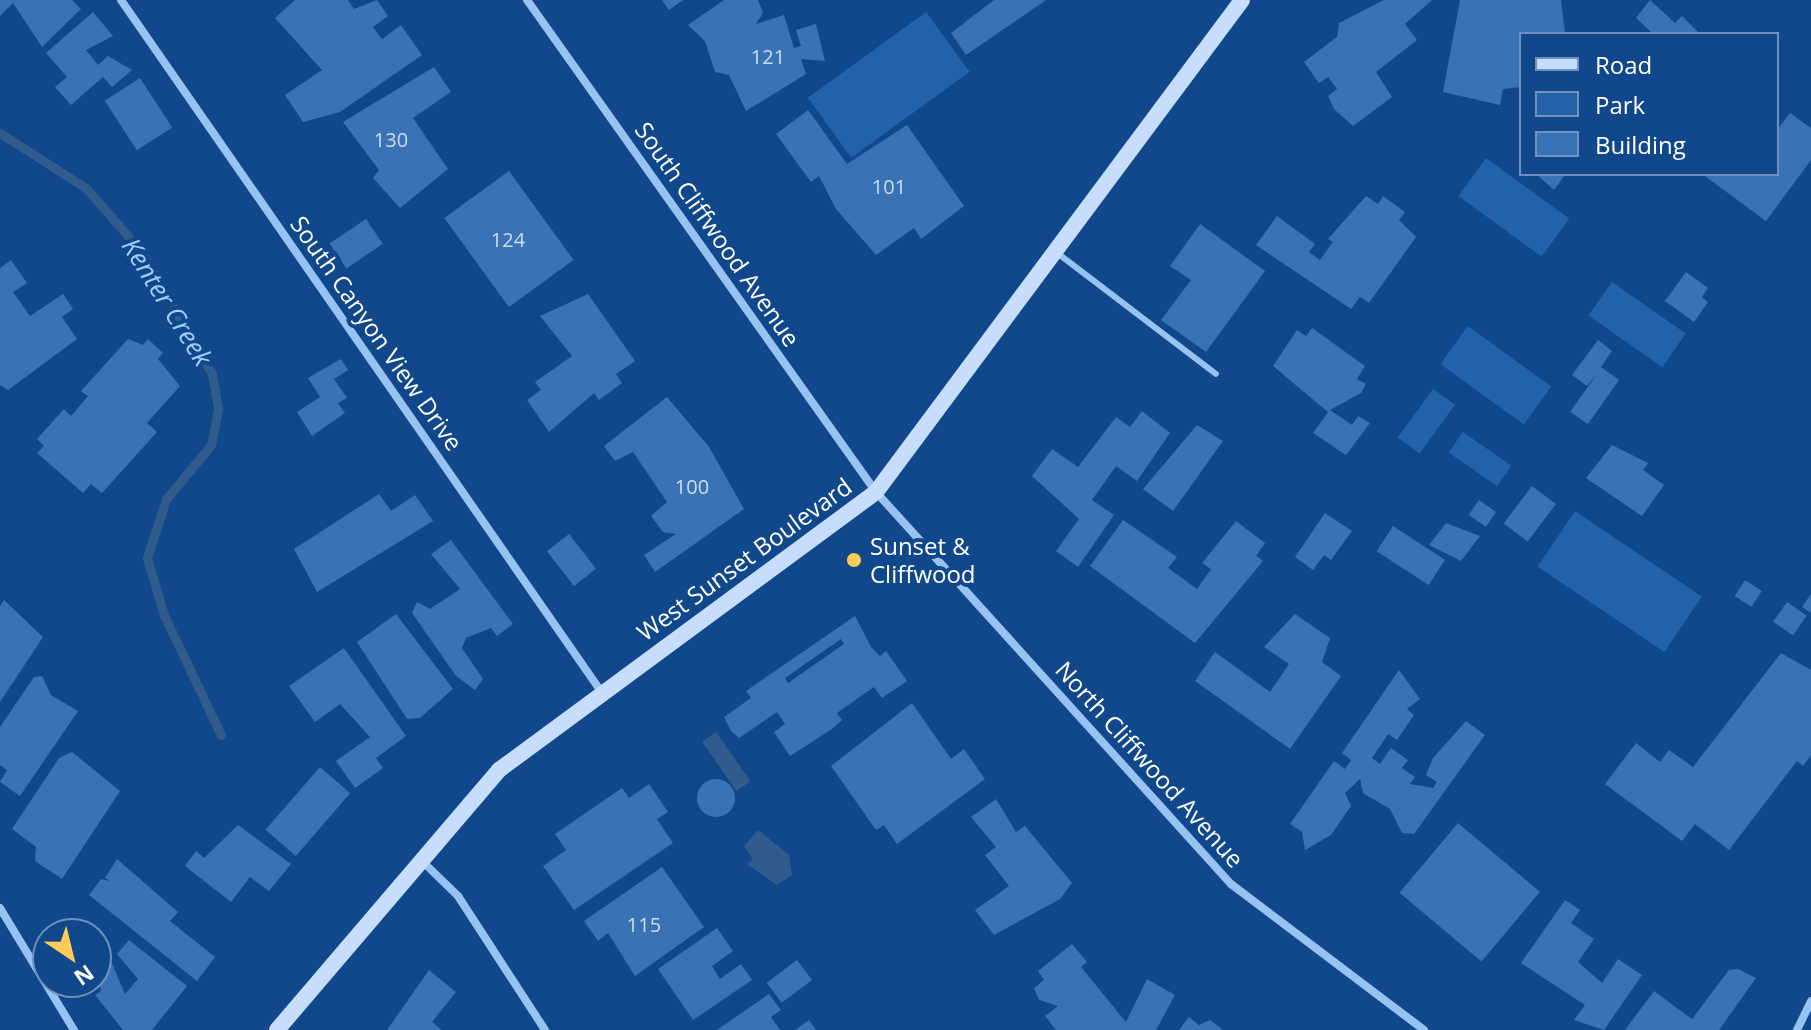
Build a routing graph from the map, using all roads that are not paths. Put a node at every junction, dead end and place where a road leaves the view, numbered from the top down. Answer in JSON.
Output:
{"nodes":[{"id":1,"x":121,"y":0,"type":"edge"},
{"id":2,"x":527,"y":0,"type":"edge"},
{"id":3,"x":1242,"y":0,"type":"edge"},
{"id":4,"x":1056,"y":252,"type":"junction"},
{"id":5,"x":1216,"y":374,"type":"dead end"},
{"id":6,"x":876,"y":492,"type":"junction"},
{"id":7,"x":600,"y":690,"type":"junction"},
{"id":8,"x":418,"y":857,"type":"junction"},
{"id":9,"x":0,"y":908,"type":"edge"},
{"id":10,"x":1811,"y":1001,"type":"edge"},
{"id":11,"x":74,"y":1030,"type":"edge"},
{"id":12,"x":277,"y":1030,"type":"edge"},
{"id":13,"x":545,"y":1030,"type":"edge"},
{"id":14,"x":1424,"y":1030,"type":"edge"},
{"id":15,"x":1797,"y":1030,"type":"edge"}],
"edges":[{"from":1,"to":7,"type":"street","name":"South Canyon View Drive"},
{"from":2,"to":6,"type":"street","name":"South Cliffwood Avenue"},
{"from":3,"to":4,"type":"main road","name":"West Sunset Boulevard"},
{"from":4,"to":5,"type":"lane"},
{"from":4,"to":6,"type":"main road","name":"West Sunset Boulevard"},
{"from":6,"to":7,"type":"main road","name":"West Sunset Boulevard"},
{"from":6,"to":14,"type":"street","name":"North Cliffwood Avenue"},
{"from":7,"to":8,"type":"main road","name":"West Sunset Boulevard"},
{"from":8,"to":12,"type":"main road","name":"West Sunset Boulevard"},
{"from":8,"to":13,"type":"street"},
{"from":9,"to":11,"type":"street"},
{"from":10,"to":15,"type":"street"}]}
